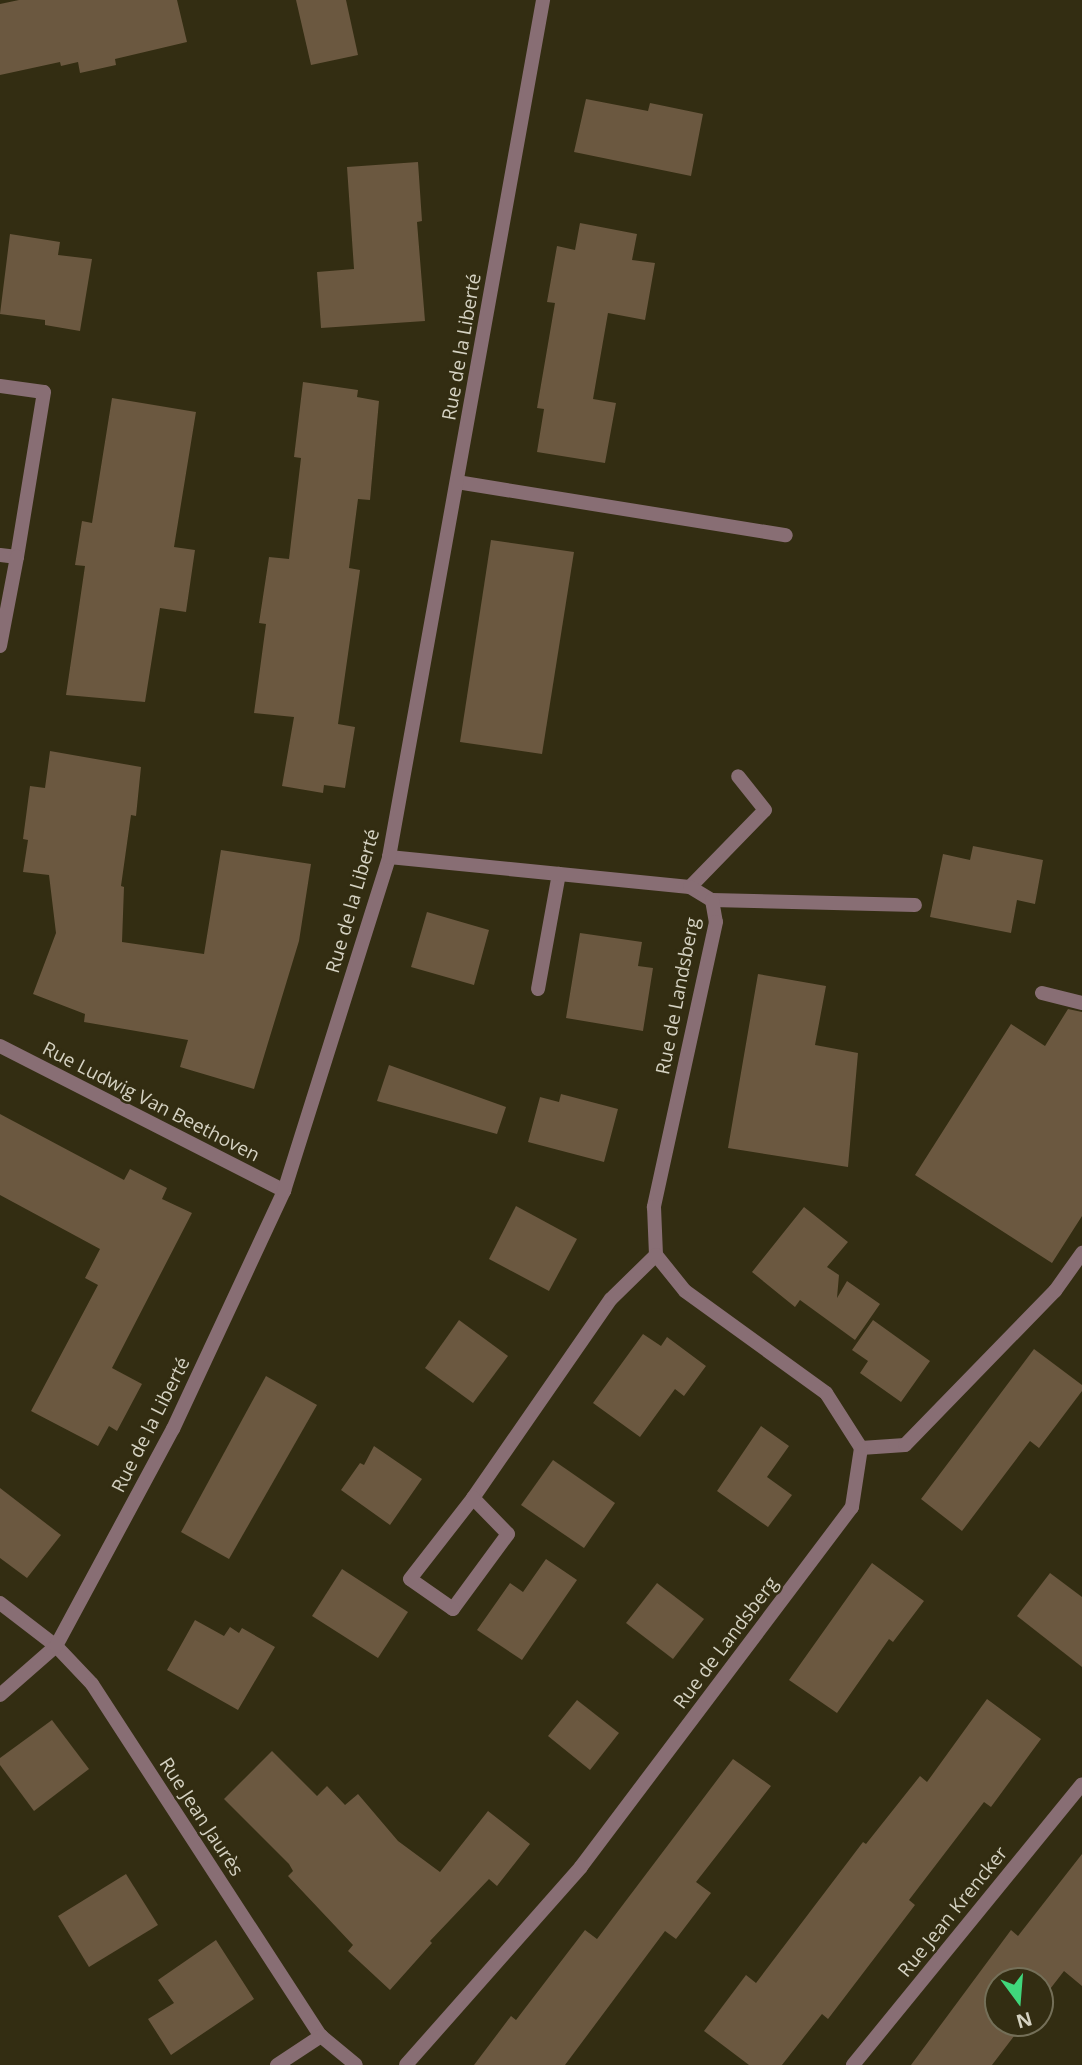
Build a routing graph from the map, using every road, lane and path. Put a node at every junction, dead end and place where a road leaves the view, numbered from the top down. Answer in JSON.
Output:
{"nodes":[{"id":1,"x":544,"y":0,"type":"edge"},
{"id":2,"x":0,"y":386,"type":"edge"},
{"id":3,"x":457,"y":482,"type":"junction"},
{"id":4,"x":786,"y":535,"type":"dead end"},
{"id":5,"x":0,"y":555,"type":"edge"},
{"id":6,"x":17,"y":556,"type":"junction"},
{"id":7,"x":0,"y":646,"type":"edge"},
{"id":8,"x":738,"y":776,"type":"dead end"},
{"id":9,"x":389,"y":857,"type":"junction"},
{"id":10,"x":559,"y":874,"type":"junction"},
{"id":11,"x":691,"y":887,"type":"junction"},
{"id":12,"x":712,"y":900,"type":"junction"},
{"id":13,"x":915,"y":905,"type":"dead end"},
{"id":14,"x":538,"y":989,"type":"dead end"},
{"id":15,"x":1042,"y":993,"type":"dead end"},
{"id":16,"x":1082,"y":1003,"type":"edge"},
{"id":17,"x":0,"y":1046,"type":"edge"},
{"id":18,"x":284,"y":1191,"type":"junction"},
{"id":19,"x":1082,"y":1253,"type":"edge"},
{"id":20,"x":656,"y":1255,"type":"junction"},
{"id":21,"x":861,"y":1448,"type":"junction"},
{"id":22,"x":473,"y":1498,"type":"junction"},
{"id":23,"x":0,"y":1603,"type":"edge"},
{"id":24,"x":56,"y":1646,"type":"junction"},
{"id":25,"x":0,"y":1695,"type":"edge"},
{"id":26,"x":1082,"y":1784,"type":"edge"},
{"id":27,"x":321,"y":2036,"type":"junction"},
{"id":28,"x":277,"y":2065,"type":"edge"},
{"id":29,"x":356,"y":2065,"type":"edge"},
{"id":30,"x":406,"y":2065,"type":"edge"},
{"id":31,"x":853,"y":2065,"type":"edge"}],
"edges":[{"from":1,"to":3,"type":"street","name":"Rue de la Liberté"},
{"from":2,"to":6,"type":"street"},
{"from":3,"to":4,"type":"street"},
{"from":3,"to":9,"type":"street","name":"Rue de la Liberté"},
{"from":5,"to":6,"type":"street"},
{"from":6,"to":7,"type":"street"},
{"from":8,"to":11,"type":"street"},
{"from":9,"to":10,"type":"street","name":"Rue de Landsberg"},
{"from":9,"to":18,"type":"street","name":"Rue de la Liberté"},
{"from":10,"to":11,"type":"street","name":"Rue de Landsberg"},
{"from":10,"to":14,"type":"street"},
{"from":11,"to":12,"type":"street","name":"Rue de Landsberg"},
{"from":12,"to":13,"type":"street"},
{"from":12,"to":20,"type":"street","name":"Rue de Landsberg"},
{"from":15,"to":16,"type":"street"},
{"from":17,"to":18,"type":"street","name":"Rue Ludwig Van Beethoven"},
{"from":18,"to":24,"type":"street","name":"Rue de la Liberté"},
{"from":19,"to":21,"type":"street"},
{"from":20,"to":21,"type":"street"},
{"from":20,"to":22,"type":"street"},
{"from":21,"to":30,"type":"street","name":"Rue de Landsberg"},
{"from":22,"to":22,"type":"street"},
{"from":23,"to":24,"type":"street","name":"Rue Jean Jaurès"},
{"from":24,"to":25,"type":"street","name":"Rue de la Liberté"},
{"from":24,"to":27,"type":"street","name":"Rue Jean Jaurès"},
{"from":26,"to":31,"type":"street","name":"Rue Jean Krencker"},
{"from":27,"to":28,"type":"street"},
{"from":27,"to":29,"type":"street","name":"Rue Jean Jaurès"}]}
